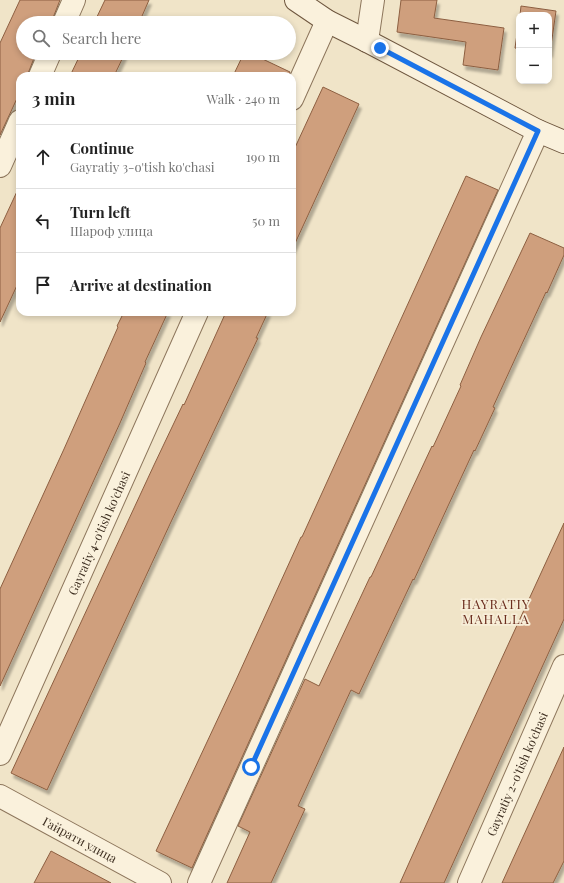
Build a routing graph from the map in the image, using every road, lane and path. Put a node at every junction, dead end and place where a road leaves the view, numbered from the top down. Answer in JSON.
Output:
{"nodes":[{"id":1,"x":74,"y":0,"type":"edge"},
{"id":2,"x":296,"y":0,"type":"edge"},
{"id":3,"x":373,"y":0,"type":"edge"},
{"id":4,"x":67,"y":16,"type":"edge"},
{"id":5,"x":327,"y":21,"type":"junction"},
{"id":6,"x":367,"y":41,"type":"junction"},
{"id":7,"x":47,"y":60,"type":"edge"},
{"id":8,"x":42,"y":72,"type":"edge"},
{"id":9,"x":296,"y":90,"type":"edge"},
{"id":10,"x":16,"y":130,"type":"edge"},
{"id":11,"x":538,"y":131,"type":"junction"},
{"id":12,"x":564,"y":142,"type":"edge"},
{"id":13,"x":0,"y":166,"type":"edge"},
{"id":14,"x":195,"y":316,"type":"edge"},
{"id":15,"x":564,"y":666,"type":"edge"},
{"id":16,"x":0,"y":754,"type":"edge"},
{"id":17,"x":0,"y":796,"type":"edge"},
{"id":18,"x":160,"y":883,"type":"edge"},
{"id":19,"x":199,"y":883,"type":"edge"},
{"id":20,"x":469,"y":883,"type":"edge"}],
"edges":[{"from":1,"to":4,"type":"street"},
{"from":2,"to":5,"type":"street"},
{"from":3,"to":6,"type":"street"},
{"from":5,"to":6,"type":"street"},
{"from":5,"to":9,"type":"street"},
{"from":6,"to":11,"type":"street"},
{"from":7,"to":8,"type":"street"},
{"from":10,"to":13,"type":"street"},
{"from":11,"to":12,"type":"street"},
{"from":11,"to":19,"type":"street"},
{"from":14,"to":16,"type":"street","name":"Gayratiy 4-o'tish ko'chasi"},
{"from":15,"to":20,"type":"street","name":"Gayratiy 2-o'tish ko'chasi"},
{"from":17,"to":18,"type":"street","name":"Гайрати улица"}]}
